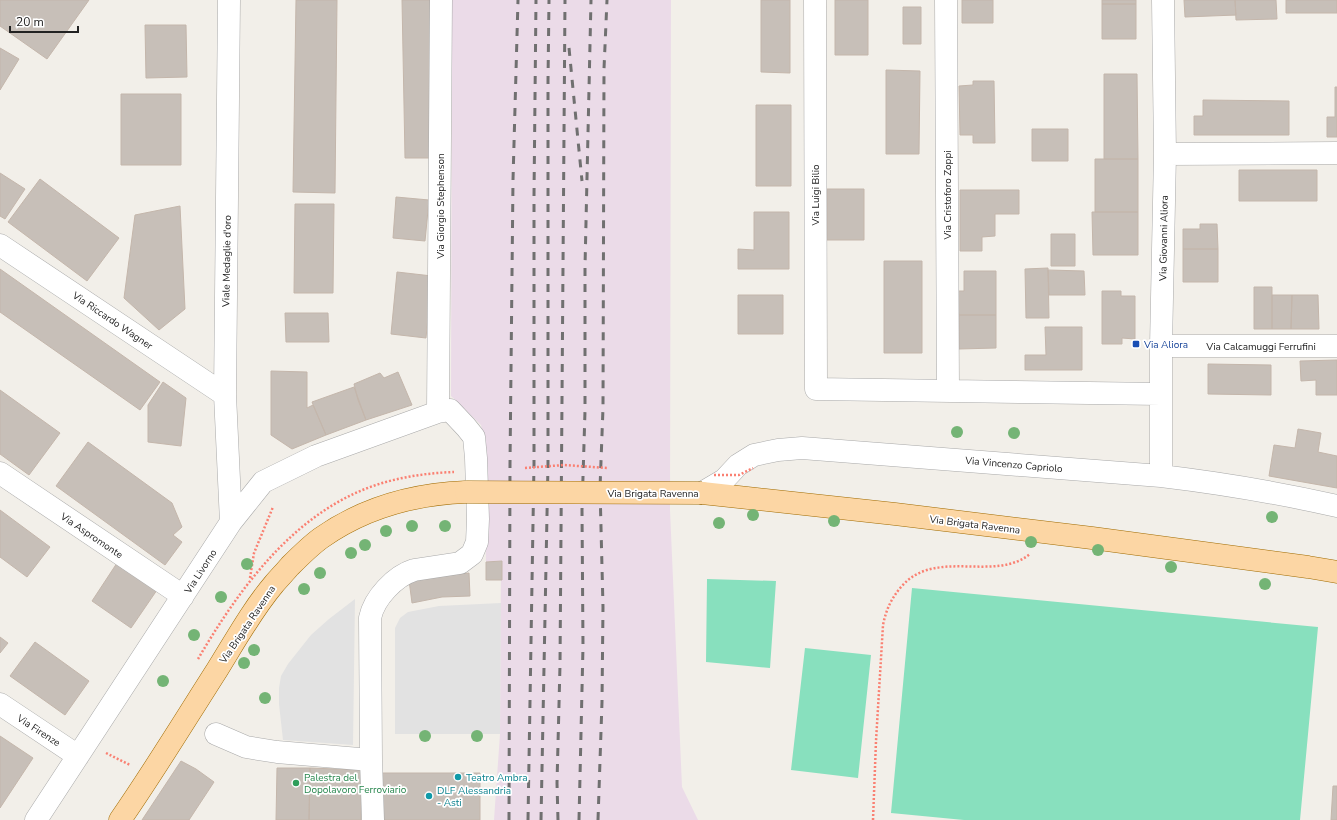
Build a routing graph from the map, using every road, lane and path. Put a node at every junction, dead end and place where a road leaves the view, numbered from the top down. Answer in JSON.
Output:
{"nodes":[{"id":1,"x":229,"y":0,"type":"edge"},
{"id":2,"x":441,"y":0,"type":"edge"},
{"id":3,"x":815,"y":0,"type":"edge"},
{"id":4,"x":946,"y":0,"type":"edge"},
{"id":5,"x":1163,"y":0,"type":"edge"},
{"id":6,"x":1337,"y":153,"type":"edge"},
{"id":7,"x":1165,"y":154,"type":"junction"},
{"id":8,"x":0,"y":245,"type":"edge"},
{"id":9,"x":1161,"y":346,"type":"junction"},
{"id":10,"x":1337,"y":346,"type":"edge"},
{"id":11,"x":948,"y":390,"type":"junction"},
{"id":12,"x":1161,"y":394,"type":"junction"},
{"id":13,"x":225,"y":396,"type":"junction"},
{"id":14,"x":438,"y":412,"type":"junction"},
{"id":15,"x":519,"y":468,"type":"dead end"},
{"id":16,"x":610,"y":468,"type":"dead end"},
{"id":17,"x":753,"y":468,"type":"dead end"},
{"id":18,"x":286,"y":471,"type":"junction"},
{"id":19,"x":0,"y":473,"type":"edge"},
{"id":20,"x":1161,"y":476,"type":"junction"},
{"id":21,"x":463,"y":482,"type":"junction"},
{"id":22,"x":707,"y":484,"type":"junction"},
{"id":23,"x":1337,"y":506,"type":"edge"},
{"id":24,"x":231,"y":522,"type":"junction"},
{"id":25,"x":1047,"y":533,"type":"junction"},
{"id":26,"x":1337,"y":572,"type":"edge"},
{"id":27,"x":249,"y":581,"type":"junction"},
{"id":28,"x":183,"y":596,"type":"junction"},
{"id":29,"x":198,"y":659,"type":"dead end"},
{"id":30,"x":0,"y":704,"type":"edge"},
{"id":31,"x":216,"y":734,"type":"dead end"},
{"id":32,"x":82,"y":749,"type":"junction"},
{"id":33,"x":371,"y":760,"type":"junction"},
{"id":34,"x":133,"y":766,"type":"dead end"},
{"id":35,"x":36,"y":820,"type":"edge"},
{"id":36,"x":120,"y":820,"type":"edge"},
{"id":37,"x":372,"y":820,"type":"edge"},
{"id":38,"x":873,"y":820,"type":"edge"}],
"edges":[{"from":1,"to":13,"type":"street","name":"Viale Medaglie d'oro"},
{"from":2,"to":14,"type":"street","name":"Via Giorgio Stephenson"},
{"from":3,"to":11,"type":"street","name":"Via Luigi Bilio"},
{"from":4,"to":11,"type":"street","name":"Via Cristoforo Zoppi"},
{"from":5,"to":7,"type":"street","name":"Via Giovanni Aliora"},
{"from":6,"to":7,"type":"street"},
{"from":7,"to":9,"type":"street","name":"Via Giovanni Aliora"},
{"from":8,"to":13,"type":"street","name":"Via Riccardo Wagner"},
{"from":9,"to":10,"type":"street","name":"Via Calcamuggi Ferrufini"},
{"from":9,"to":12,"type":"street","name":"Via Giovanni Aliora"},
{"from":11,"to":12,"type":"street"},
{"from":12,"to":20,"type":"street","name":"Via Giovanni Aliora"},
{"from":13,"to":24,"type":"street","name":"Viale Medaglie d'oro"},
{"from":14,"to":18,"type":"street","name":"Via Livorno"},
{"from":14,"to":33,"type":"street"},
{"from":15,"to":16,"type":"path","bridge":true},
{"from":17,"to":22,"type":"path","bridge":true},
{"from":18,"to":24,"type":"street","name":"Via Livorno"},
{"from":18,"to":27,"type":"path"},
{"from":19,"to":28,"type":"street","name":"Via Aspromonte"},
{"from":20,"to":22,"type":"street","name":"Via Vincenzo Capriolo"},
{"from":20,"to":23,"type":"street","name":"Via Vincenzo Capriolo"},
{"from":21,"to":22,"type":"main road","name":"Via Brigata Ravenna","bridge":true},
{"from":21,"to":27,"type":"path","bridge":true},
{"from":21,"to":36,"type":"main road","name":"Via Brigata Ravenna"},
{"from":22,"to":25,"type":"main road","name":"Via Brigata Ravenna"},
{"from":24,"to":28,"type":"street","name":"Via Livorno"},
{"from":25,"to":26,"type":"main road","name":"Via Brigata Ravenna"},
{"from":25,"to":38,"type":"path"},
{"from":27,"to":29,"type":"path","bridge":true},
{"from":28,"to":32,"type":"street","name":"Via Livorno"},
{"from":30,"to":32,"type":"street","name":"Via Firenze"},
{"from":31,"to":33,"type":"street"},
{"from":32,"to":34,"type":"path"},
{"from":32,"to":35,"type":"street","name":"Via Livorno"},
{"from":33,"to":37,"type":"street"}]}
